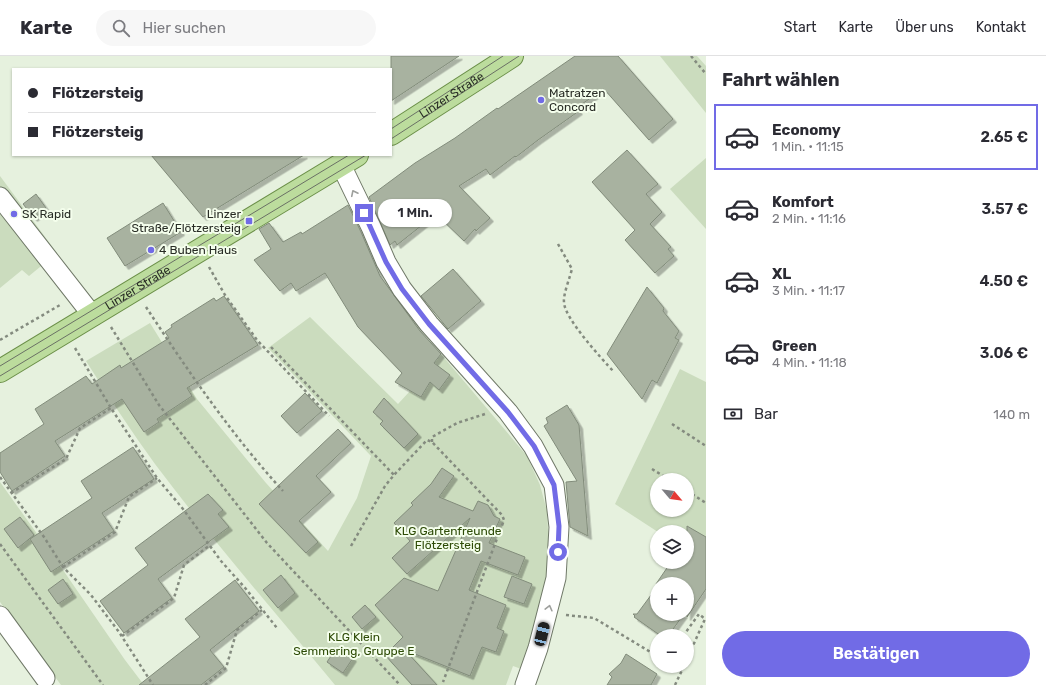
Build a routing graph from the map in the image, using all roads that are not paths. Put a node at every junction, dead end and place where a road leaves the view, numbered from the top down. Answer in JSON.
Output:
{"nodes":[{"id":1,"x":512,"y":56,"type":"edge"},
{"id":2,"x":392,"y":133,"type":"edge"},
{"id":3,"x":349,"y":160,"type":"edge"},
{"id":4,"x":0,"y":196,"type":"edge"},
{"id":5,"x":97,"y":313,"type":"junction"},
{"id":6,"x":0,"y":371,"type":"edge"},
{"id":7,"x":0,"y":616,"type":"edge"},
{"id":8,"x":45,"y":678,"type":"dead end"},
{"id":9,"x":525,"y":685,"type":"edge"}],
"edges":[{"from":1,"to":2,"type":"main road","name":"Linzer Straße"},
{"from":3,"to":5,"type":"main road","name":"Linzer Straße"},
{"from":9,"to":3,"type":"street","one_way":true},
{"from":4,"to":5,"type":"street"},
{"from":5,"to":6,"type":"main road","name":"Linzer Straße"},
{"from":7,"to":8,"type":"street"}]}
